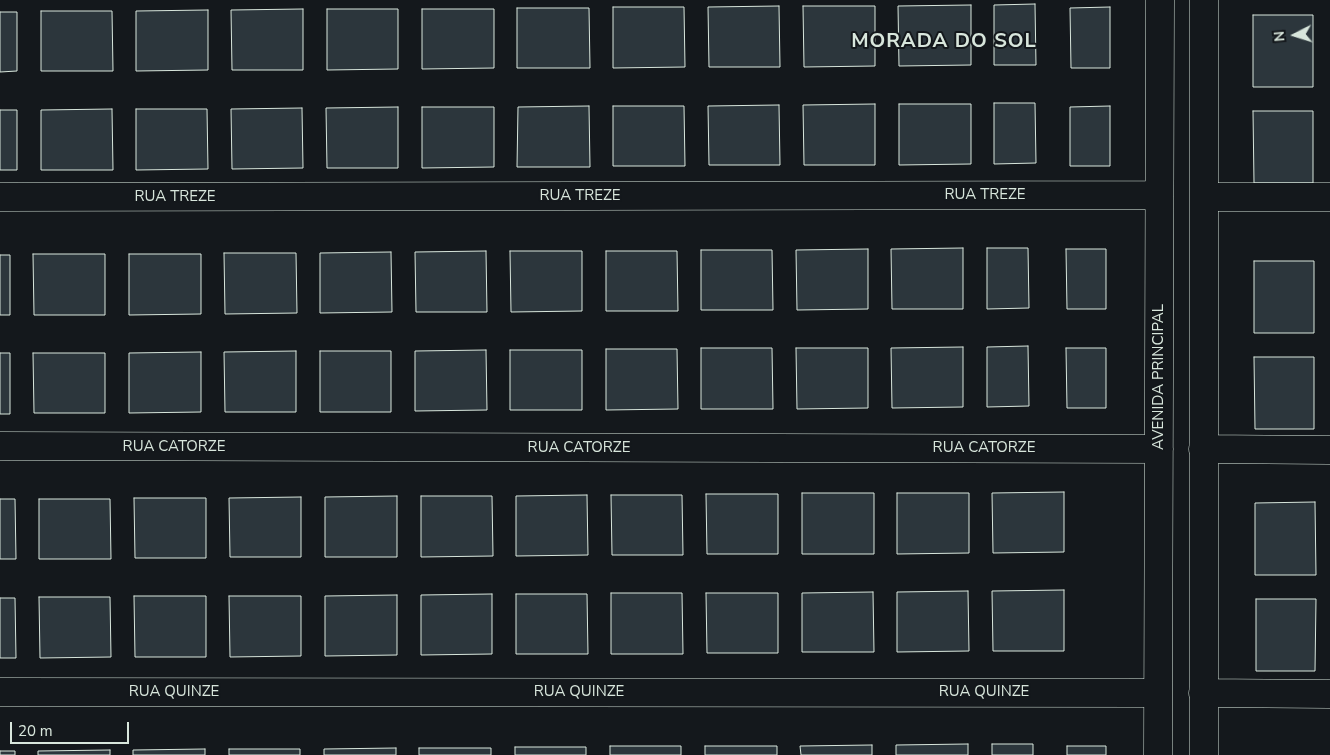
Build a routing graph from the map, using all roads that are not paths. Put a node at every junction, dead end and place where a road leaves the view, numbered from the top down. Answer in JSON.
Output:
{"nodes":[{"id":1,"x":1160,"y":0,"type":"edge"},
{"id":2,"x":1204,"y":0,"type":"edge"},
{"id":3,"x":1159,"y":194,"type":"junction"},
{"id":4,"x":0,"y":197,"type":"edge"},
{"id":5,"x":1204,"y":197,"type":"junction"},
{"id":6,"x":1330,"y":197,"type":"edge"},
{"id":7,"x":0,"y":446,"type":"edge"},
{"id":8,"x":1159,"y":449,"type":"junction"},
{"id":9,"x":1203,"y":449,"type":"junction"},
{"id":10,"x":1330,"y":450,"type":"edge"},
{"id":11,"x":0,"y":692,"type":"edge"},
{"id":12,"x":1158,"y":692,"type":"junction"},
{"id":13,"x":1204,"y":692,"type":"junction"},
{"id":14,"x":1330,"y":694,"type":"edge"},
{"id":15,"x":1158,"y":755,"type":"edge"},
{"id":16,"x":1204,"y":755,"type":"edge"}],
"edges":[{"from":1,"to":3,"type":"street","name":"AVENIDA PRINCIPAL"},
{"from":2,"to":5,"type":"street"},
{"from":3,"to":4,"type":"street","name":"RUA TREZE"},
{"from":3,"to":8,"type":"street","name":"AVENIDA PRINCIPAL"},
{"from":5,"to":6,"type":"street"},
{"from":5,"to":9,"type":"street"},
{"from":7,"to":8,"type":"street","name":"RUA CATORZE"},
{"from":8,"to":12,"type":"street","name":"AVENIDA PRINCIPAL"},
{"from":9,"to":10,"type":"street"},
{"from":9,"to":13,"type":"street"},
{"from":11,"to":12,"type":"street","name":"RUA QUINZE"},
{"from":12,"to":15,"type":"street","name":"AVENIDA PRINCIPAL"},
{"from":13,"to":14,"type":"street"},
{"from":13,"to":16,"type":"street"}]}
